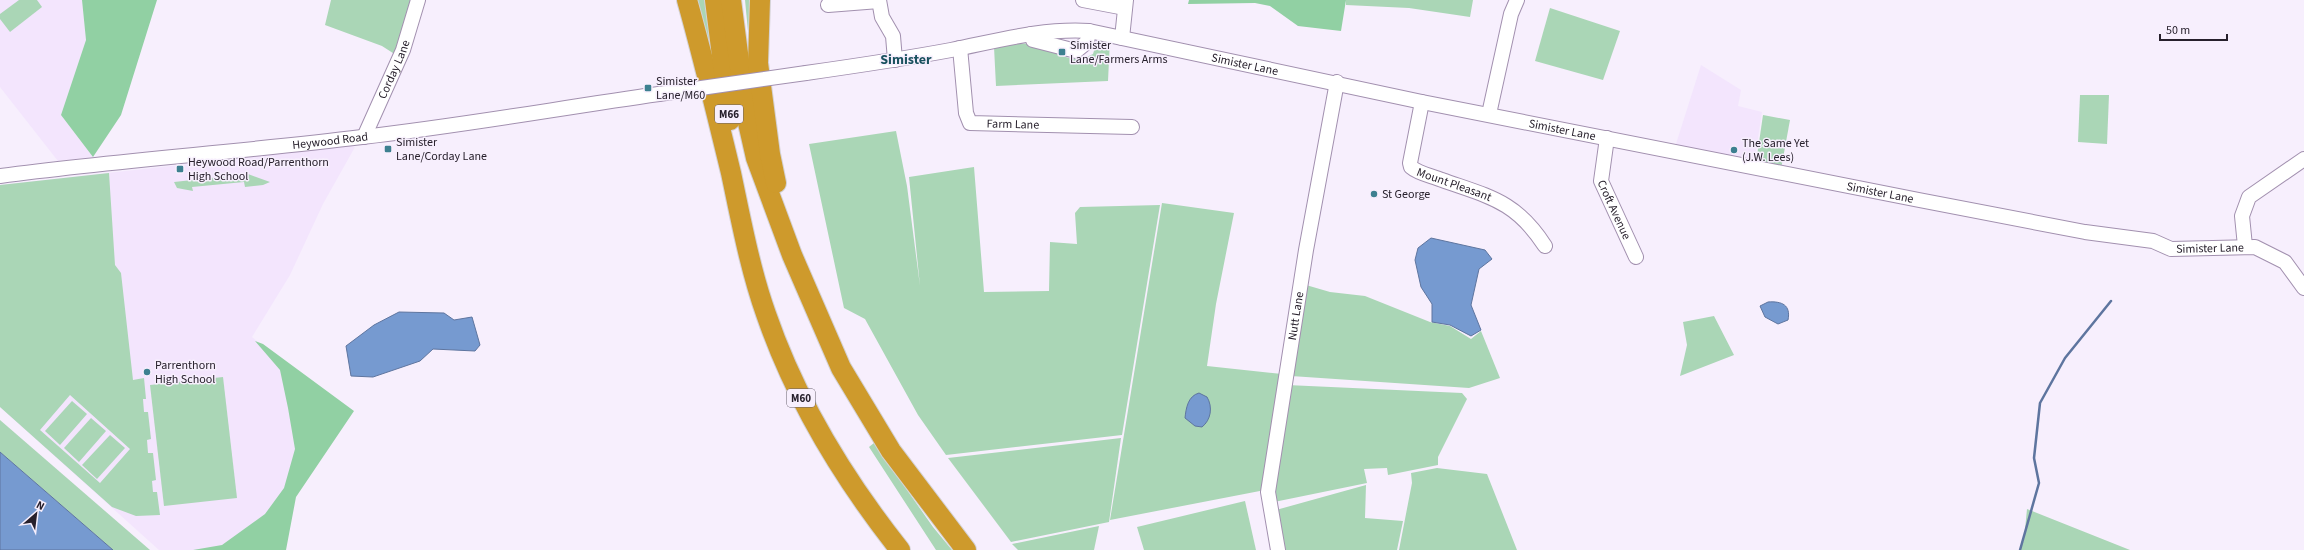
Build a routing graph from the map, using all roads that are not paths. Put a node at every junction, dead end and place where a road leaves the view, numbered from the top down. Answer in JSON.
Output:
{"nodes":[{"id":1,"x":418,"y":0,"type":"edge"},
{"id":2,"x":681,"y":0,"type":"edge"},
{"id":3,"x":687,"y":0,"type":"edge"},
{"id":4,"x":715,"y":0,"type":"edge"},
{"id":5,"x":731,"y":0,"type":"edge"},
{"id":6,"x":1083,"y":0,"type":"edge"},
{"id":7,"x":1517,"y":0,"type":"edge"},
{"id":8,"x":879,"y":1,"type":"edge"},
{"id":9,"x":760,"y":4,"type":"edge"},
{"id":10,"x":1126,"y":4,"type":"edge"},
{"id":11,"x":828,"y":5,"type":"dead end"},
{"id":12,"x":1089,"y":31,"type":"junction"},
{"id":13,"x":1031,"y":34,"type":"junction"},
{"id":14,"x":1122,"y":38,"type":"junction"},
{"id":15,"x":960,"y":48,"type":"junction"},
{"id":16,"x":895,"y":60,"type":"junction"},
{"id":17,"x":707,"y":73,"type":"junction"},
{"id":18,"x":806,"y":73,"type":"joint"},
{"id":19,"x":1337,"y":82,"type":"junction"},
{"id":20,"x":1422,"y":102,"type":"junction"},
{"id":21,"x":1488,"y":114,"type":"junction"},
{"id":22,"x":1132,"y":127,"type":"dead end"},
{"id":23,"x":364,"y":137,"type":"junction"},
{"id":24,"x":1607,"y":138,"type":"junction"},
{"id":25,"x":2304,"y":159,"type":"edge"},
{"id":26,"x":0,"y":176,"type":"edge"},
{"id":27,"x":743,"y":228,"type":"junction"},
{"id":28,"x":1545,"y":246,"type":"dead end"},
{"id":29,"x":2245,"y":246,"type":"junction"},
{"id":30,"x":792,"y":255,"type":"junction"},
{"id":31,"x":1636,"y":257,"type":"dead end"},
{"id":32,"x":2304,"y":288,"type":"edge"},
{"id":33,"x":900,"y":550,"type":"edge"},
{"id":34,"x":966,"y":550,"type":"edge"},
{"id":35,"x":1278,"y":550,"type":"edge"}],
"edges":[{"from":1,"to":23,"type":"street","name":"Corday Lane"},
{"from":2,"to":17,"type":"highway"},
{"from":3,"to":17,"type":"highway"},
{"from":4,"to":27,"type":"highway","number":"M66"},
{"from":5,"to":30,"type":"highway","number":"M66"},
{"from":6,"to":10,"type":"street"},
{"from":7,"to":21,"type":"street"},
{"from":8,"to":11,"type":"street"},
{"from":8,"to":16,"type":"street"},
{"from":9,"to":30,"type":"highway"},
{"from":10,"to":14,"type":"street"},
{"from":12,"to":13,"type":"street","name":"Simister Lane"},
{"from":12,"to":13,"type":"street"},
{"from":12,"to":14,"type":"street","name":"Simister Lane"},
{"from":13,"to":15,"type":"street","name":"Simister Lane"},
{"from":14,"to":19,"type":"street","name":"Simister Lane"},
{"from":15,"to":16,"type":"street","name":"Simister Lane"},
{"from":15,"to":22,"type":"street","name":"Farm Lane"},
{"from":16,"to":18,"type":"street","name":"Simister Lane"},
{"from":17,"to":27,"type":"highway"},
{"from":18,"to":23,"type":"street","name":"Heywood Road","bridge":true},
{"from":19,"to":20,"type":"street","name":"Simister Lane"},
{"from":19,"to":35,"type":"street","name":"Nutt Lane"},
{"from":20,"to":21,"type":"street","name":"Simister Lane"},
{"from":20,"to":28,"type":"street","name":"Mount Pleasant"},
{"from":21,"to":24,"type":"street","name":"Simister Lane"},
{"from":23,"to":26,"type":"street","name":"Heywood Road"},
{"from":24,"to":29,"type":"street","name":"Simister Lane"},
{"from":24,"to":31,"type":"street","name":"Croft Avenue"},
{"from":25,"to":29,"type":"street"},
{"from":27,"to":33,"type":"highway","number":"M60"},
{"from":29,"to":32,"type":"street","name":"Simister Lane"},
{"from":30,"to":34,"type":"highway"}]}
